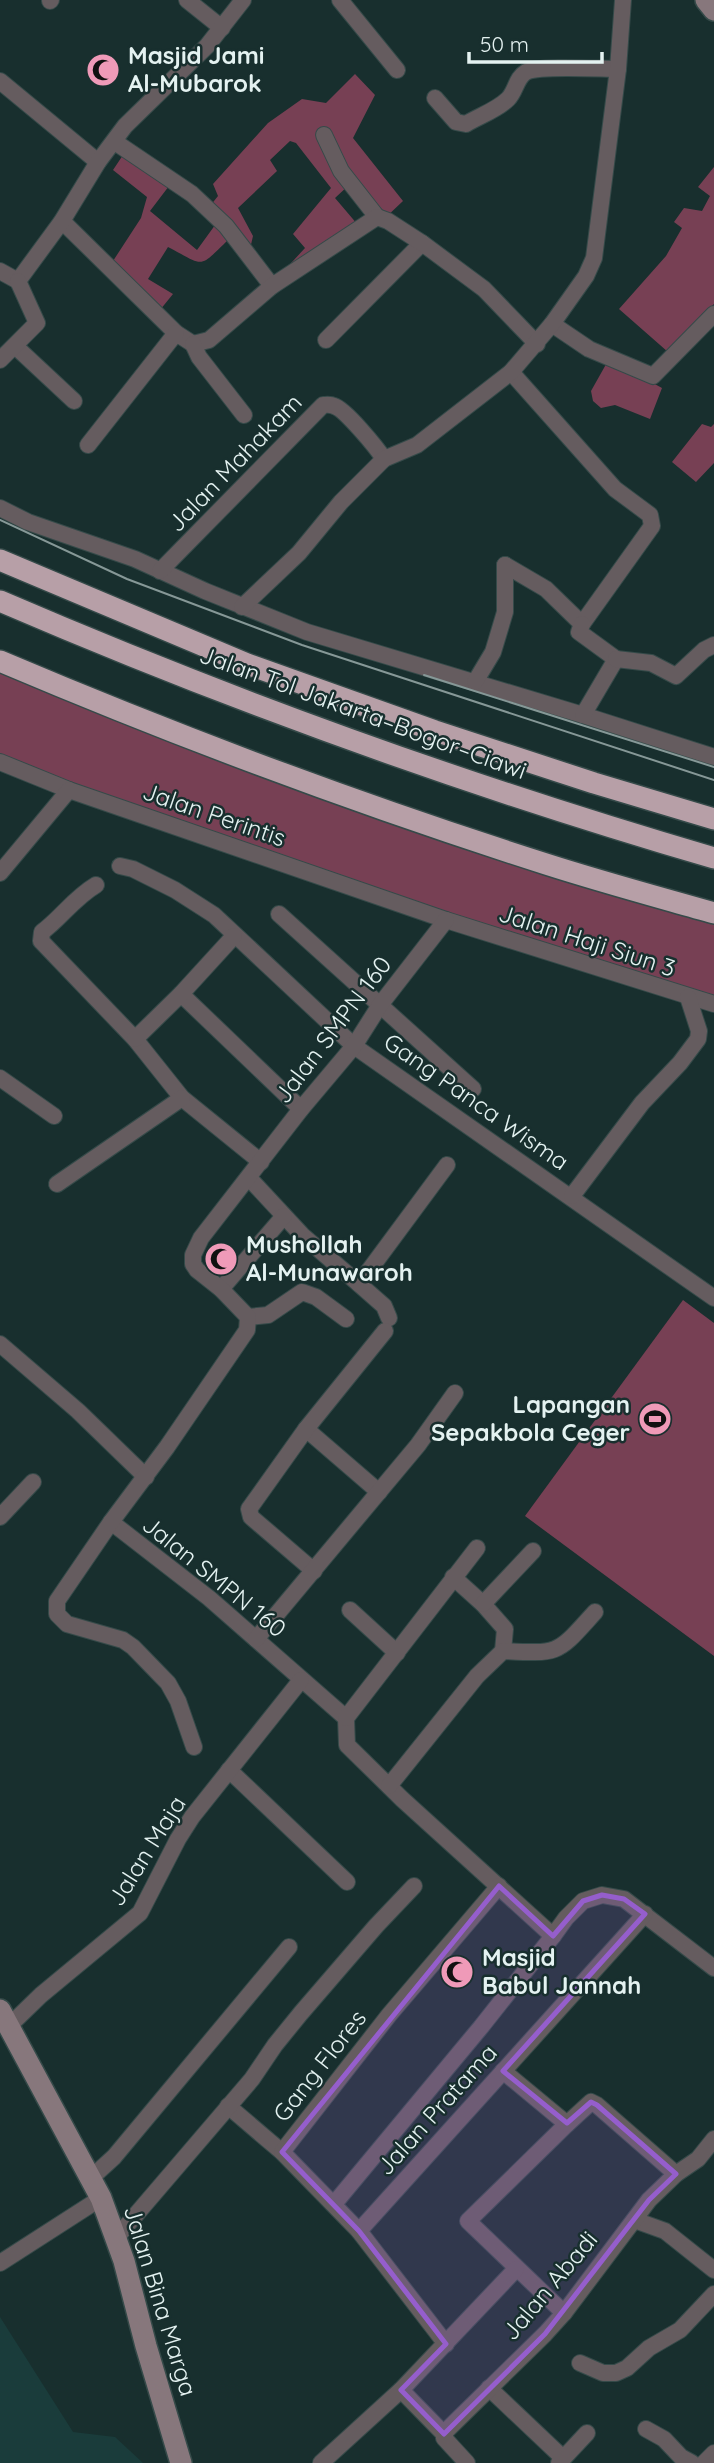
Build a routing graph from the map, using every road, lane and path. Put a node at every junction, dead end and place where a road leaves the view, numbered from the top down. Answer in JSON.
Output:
{"nodes":[{"id":1,"x":187,"y":0,"type":"edge"},
{"id":2,"x":243,"y":0,"type":"edge"},
{"id":3,"x":340,"y":0,"type":"edge"},
{"id":4,"x":623,"y":0,"type":"edge"},
{"id":5,"x":706,"y":0,"type":"edge"},
{"id":6,"x":714,"y":10,"type":"edge"},
{"id":7,"x":222,"y":28,"type":"junction"},
{"id":8,"x":618,"y":69,"type":"junction"},
{"id":9,"x":397,"y":71,"type":"dead end"},
{"id":10,"x":0,"y":81,"type":"edge"},
{"id":11,"x":435,"y":99,"type":"dead end"},
{"id":12,"x":324,"y":135,"type":"dead end"},
{"id":13,"x":115,"y":142,"type":"junction"},
{"id":14,"x":98,"y":162,"type":"junction"},
{"id":15,"x":377,"y":217,"type":"junction"},
{"id":16,"x":62,"y":221,"type":"junction"},
{"id":17,"x":422,"y":243,"type":"junction"},
{"id":18,"x":0,"y":271,"type":"edge"},
{"id":19,"x":18,"y":281,"type":"junction"},
{"id":20,"x":272,"y":286,"type":"junction"},
{"id":21,"x":714,"y":314,"type":"edge"},
{"id":22,"x":552,"y":324,"type":"junction"},
{"id":23,"x":176,"y":333,"type":"junction"},
{"id":24,"x":326,"y":341,"type":"dead end"},
{"id":25,"x":193,"y":344,"type":"junction"},
{"id":26,"x":537,"y":344,"type":"junction"},
{"id":27,"x":15,"y":346,"type":"junction"},
{"id":28,"x":0,"y":360,"type":"edge"},
{"id":29,"x":511,"y":372,"type":"junction"},
{"id":30,"x":74,"y":401,"type":"dead end"},
{"id":31,"x":244,"y":415,"type":"dead end"},
{"id":32,"x":88,"y":445,"type":"dead end"},
{"id":33,"x":384,"y":459,"type":"junction"},
{"id":34,"x":0,"y":508,"type":"edge"},
{"id":35,"x":0,"y":560,"type":"edge"},
{"id":36,"x":160,"y":571,"type":"junction"},
{"id":37,"x":0,"y":601,"type":"edge"},
{"id":38,"x":243,"y":607,"type":"junction"},
{"id":39,"x":582,"y":624,"type":"junction"},
{"id":40,"x":714,"y":645,"type":"edge"},
{"id":41,"x":616,"y":659,"type":"junction"},
{"id":42,"x":0,"y":661,"type":"edge"},
{"id":43,"x":475,"y":682,"type":"junction"},
{"id":44,"x":583,"y":715,"type":"junction"},
{"id":45,"x":714,"y":757,"type":"edge"},
{"id":46,"x":0,"y":762,"type":"edge"},
{"id":47,"x":69,"y":790,"type":"junction"},
{"id":48,"x":714,"y":819,"type":"edge"},
{"id":49,"x":714,"y":858,"type":"edge"},
{"id":50,"x":120,"y":866,"type":"dead end"},
{"id":51,"x":0,"y":873,"type":"edge"},
{"id":52,"x":96,"y":885,"type":"dead end"},
{"id":53,"x":714,"y":913,"type":"edge"},
{"id":54,"x":279,"y":914,"type":"dead end"},
{"id":55,"x":446,"y":920,"type":"junction"},
{"id":56,"x":234,"y":936,"type":"junction"},
{"id":57,"x":181,"y":994,"type":"junction"},
{"id":58,"x":688,"y":997,"type":"junction"},
{"id":59,"x":714,"y":1004,"type":"edge"},
{"id":60,"x":380,"y":1005,"type":"junction"},
{"id":61,"x":135,"y":1040,"type":"junction"},
{"id":62,"x":354,"y":1046,"type":"junction"},
{"id":63,"x":0,"y":1079,"type":"edge"},
{"id":64,"x":473,"y":1088,"type":"dead end"},
{"id":65,"x":183,"y":1098,"type":"junction"},
{"id":66,"x":301,"y":1109,"type":"junction"},
{"id":67,"x":54,"y":1116,"type":"dead end"},
{"id":68,"x":261,"y":1162,"type":"junction"},
{"id":69,"x":447,"y":1165,"type":"dead end"},
{"id":70,"x":249,"y":1178,"type":"junction"},
{"id":71,"x":57,"y":1184,"type":"dead end"},
{"id":72,"x":572,"y":1196,"type":"junction"},
{"id":73,"x":284,"y":1216,"type":"junction"},
{"id":74,"x":359,"y":1284,"type":"junction"},
{"id":75,"x":221,"y":1289,"type":"junction"},
{"id":76,"x":714,"y":1298,"type":"edge"},
{"id":77,"x":248,"y":1317,"type":"junction"},
{"id":78,"x":346,"y":1319,"type":"dead end"},
{"id":79,"x":0,"y":1344,"type":"edge"},
{"id":80,"x":455,"y":1392,"type":"dead end"},
{"id":81,"x":306,"y":1429,"type":"junction"},
{"id":82,"x":146,"y":1477,"type":"junction"},
{"id":83,"x":33,"y":1482,"type":"dead end"},
{"id":84,"x":379,"y":1492,"type":"junction"},
{"id":85,"x":0,"y":1517,"type":"edge"},
{"id":86,"x":111,"y":1522,"type":"junction"},
{"id":87,"x":477,"y":1548,"type":"dead end"},
{"id":88,"x":533,"y":1552,"type":"dead end"},
{"id":89,"x":314,"y":1571,"type":"junction"},
{"id":90,"x":453,"y":1577,"type":"junction"},
{"id":91,"x":483,"y":1604,"type":"junction"},
{"id":92,"x":350,"y":1610,"type":"dead end"},
{"id":93,"x":595,"y":1612,"type":"dead end"},
{"id":94,"x":256,"y":1639,"type":"junction"},
{"id":95,"x":503,"y":1651,"type":"junction"},
{"id":96,"x":397,"y":1653,"type":"junction"},
{"id":97,"x":301,"y":1680,"type":"junction"},
{"id":98,"x":346,"y":1718,"type":"junction"},
{"id":99,"x":194,"y":1747,"type":"dead end"},
{"id":100,"x":229,"y":1770,"type":"junction"},
{"id":101,"x":389,"y":1786,"type":"junction"},
{"id":102,"x":347,"y":1882,"type":"dead end"},
{"id":103,"x":414,"y":1886,"type":"dead end"},
{"id":104,"x":499,"y":1886,"type":"junction"},
{"id":105,"x":645,"y":1914,"type":"junction"},
{"id":106,"x":553,"y":1936,"type":"junction"},
{"id":107,"x":289,"y":1947,"type":"dead end"},
{"id":108,"x":714,"y":1968,"type":"edge"},
{"id":109,"x":5,"y":2018,"type":"edge"},
{"id":110,"x":503,"y":2071,"type":"junction"},
{"id":111,"x":228,"y":2106,"type":"junction"},
{"id":112,"x":566,"y":2124,"type":"junction"},
{"id":113,"x":714,"y":2139,"type":"edge"},
{"id":114,"x":282,"y":2152,"type":"junction"},
{"id":115,"x":676,"y":2174,"type":"junction"},
{"id":116,"x":91,"y":2178,"type":"junction"},
{"id":117,"x":101,"y":2198,"type":"junction"},
{"id":118,"x":334,"y":2204,"type":"junction"},
{"id":119,"x":639,"y":2222,"type":"dead end"},
{"id":120,"x":359,"y":2231,"type":"junction"},
{"id":121,"x":116,"y":2238,"type":"junction"},
{"id":122,"x":0,"y":2263,"type":"edge"},
{"id":123,"x":516,"y":2269,"type":"junction"},
{"id":124,"x":714,"y":2270,"type":"edge"},
{"id":125,"x":714,"y":2294,"type":"edge"},
{"id":126,"x":564,"y":2313,"type":"junction"},
{"id":127,"x":446,"y":2344,"type":"junction"},
{"id":128,"x":580,"y":2363,"type":"dead end"},
{"id":129,"x":489,"y":2388,"type":"junction"},
{"id":130,"x":401,"y":2390,"type":"junction"},
{"id":131,"x":646,"y":2429,"type":"dead end"},
{"id":132,"x":587,"y":2433,"type":"dead end"},
{"id":133,"x":444,"y":2434,"type":"junction"},
{"id":134,"x":561,"y":2461,"type":"edge"},
{"id":135,"x":181,"y":2463,"type":"edge"},
{"id":136,"x":321,"y":2463,"type":"edge"},
{"id":137,"x":467,"y":2463,"type":"edge"},
{"id":138,"x":692,"y":2463,"type":"edge"}],
"edges":[{"from":1,"to":7,"type":"street"},
{"from":2,"to":7,"type":"street"},
{"from":3,"to":9,"type":"street"},
{"from":4,"to":8,"type":"street"},
{"from":5,"to":6,"type":"street"},
{"from":7,"to":13,"type":"street"},
{"from":8,"to":11,"type":"street"},
{"from":8,"to":22,"type":"street"},
{"from":10,"to":14,"type":"street"},
{"from":12,"to":15,"type":"street"},
{"from":13,"to":14,"type":"street"},
{"from":13,"to":20,"type":"street"},
{"from":14,"to":16,"type":"street"},
{"from":15,"to":17,"type":"street"},
{"from":15,"to":20,"type":"street"},
{"from":16,"to":19,"type":"street"},
{"from":16,"to":23,"type":"street"},
{"from":17,"to":24,"type":"street"},
{"from":17,"to":26,"type":"street"},
{"from":18,"to":19,"type":"street"},
{"from":19,"to":27,"type":"street"},
{"from":20,"to":25,"type":"street"},
{"from":21,"to":22,"type":"street"},
{"from":22,"to":26,"type":"street"},
{"from":23,"to":25,"type":"street"},
{"from":23,"to":32,"type":"street"},
{"from":25,"to":31,"type":"street"},
{"from":26,"to":29,"type":"street"},
{"from":27,"to":28,"type":"street"},
{"from":27,"to":30,"type":"street"},
{"from":29,"to":33,"type":"street"},
{"from":29,"to":39,"type":"street"},
{"from":33,"to":36,"type":"street","name":"Jalan Mahakam"},
{"from":33,"to":38,"type":"street"},
{"from":34,"to":36,"type":"street"},
{"from":35,"to":48,"type":"highway"},
{"from":36,"to":38,"type":"street"},
{"from":37,"to":49,"type":"highway","name":"Jalan Tol Jakarta–Bogor–Ciawi"},
{"from":38,"to":43,"type":"street"},
{"from":39,"to":41,"type":"street"},
{"from":39,"to":43,"type":"street"},
{"from":40,"to":41,"type":"street"},
{"from":41,"to":44,"type":"street"},
{"from":42,"to":53,"type":"highway"},
{"from":43,"to":44,"type":"street"},
{"from":44,"to":45,"type":"street"},
{"from":46,"to":47,"type":"street","name":"Jalan Perintis"},
{"from":47,"to":51,"type":"street"},
{"from":47,"to":55,"type":"street","name":"Jalan Perintis"},
{"from":50,"to":56,"type":"street","name":"Gang Panca Wisma"},
{"from":52,"to":61,"type":"street"},
{"from":54,"to":60,"type":"street"},
{"from":55,"to":58,"type":"street","name":"Jalan Haji Siun 3"},
{"from":55,"to":60,"type":"street","name":"Jalan SMPN 160"},
{"from":56,"to":57,"type":"street"},
{"from":56,"to":62,"type":"street","name":"Gang Panca Wisma"},
{"from":57,"to":61,"type":"street"},
{"from":57,"to":66,"type":"street"},
{"from":58,"to":59,"type":"street","name":"Jalan Haji Siun 3"},
{"from":58,"to":72,"type":"street"},
{"from":60,"to":62,"type":"street","name":"Jalan SMPN 160"},
{"from":60,"to":64,"type":"street"},
{"from":61,"to":65,"type":"street"},
{"from":62,"to":66,"type":"street","name":"Jalan SMPN 160"},
{"from":62,"to":72,"type":"street","name":"Gang Panca Wisma"},
{"from":63,"to":67,"type":"street"},
{"from":65,"to":68,"type":"street"},
{"from":65,"to":71,"type":"street"},
{"from":66,"to":68,"type":"street","name":"Jalan SMPN 160"},
{"from":68,"to":70,"type":"street","name":"Jalan SMPN 160"},
{"from":69,"to":74,"type":"street"},
{"from":70,"to":73,"type":"street"},
{"from":70,"to":75,"type":"street","name":"Jalan SMPN 160"},
{"from":72,"to":76,"type":"street","name":"Gang Panca Wisma"},
{"from":73,"to":74,"type":"street"},
{"from":73,"to":75,"type":"street"},
{"from":74,"to":81,"type":"street"},
{"from":75,"to":77,"type":"street","name":"Jalan SMPN 160"},
{"from":77,"to":78,"type":"street"},
{"from":77,"to":82,"type":"street","name":"Jalan SMPN 160"},
{"from":79,"to":82,"type":"street"},
{"from":80,"to":84,"type":"street"},
{"from":81,"to":84,"type":"street"},
{"from":81,"to":89,"type":"street"},
{"from":82,"to":86,"type":"street","name":"Jalan SMPN 160"},
{"from":83,"to":85,"type":"street"},
{"from":84,"to":89,"type":"street"},
{"from":86,"to":94,"type":"street","name":"Jalan SMPN 160"},
{"from":86,"to":99,"type":"street"},
{"from":87,"to":90,"type":"street"},
{"from":88,"to":91,"type":"street"},
{"from":89,"to":94,"type":"street"},
{"from":90,"to":91,"type":"street"},
{"from":90,"to":96,"type":"street"},
{"from":91,"to":95,"type":"street"},
{"from":92,"to":96,"type":"street"},
{"from":93,"to":95,"type":"street"},
{"from":94,"to":97,"type":"street","name":"Jalan SMPN 160"},
{"from":95,"to":101,"type":"street"},
{"from":96,"to":98,"type":"street"},
{"from":97,"to":98,"type":"street","name":"Jalan SMPN 160"},
{"from":97,"to":100,"type":"street","name":"Jalan Maja"},
{"from":98,"to":101,"type":"street"},
{"from":100,"to":102,"type":"street"},
{"from":100,"to":109,"type":"street","name":"Jalan Maja"},
{"from":101,"to":104,"type":"street"},
{"from":103,"to":111,"type":"street"},
{"from":104,"to":106,"type":"street"},
{"from":104,"to":114,"type":"street","name":"Gang Flores"},
{"from":105,"to":106,"type":"street"},
{"from":105,"to":108,"type":"street"},
{"from":105,"to":110,"type":"street","name":"Jalan Pratama"},
{"from":106,"to":118,"type":"street"},
{"from":107,"to":116,"type":"street"},
{"from":109,"to":116,"type":"street","name":"Jalan Bina Marga"},
{"from":110,"to":112,"type":"street"},
{"from":110,"to":120,"type":"street","name":"Jalan Pratama"},
{"from":111,"to":114,"type":"street","name":"Gang Flores"},
{"from":111,"to":121,"type":"street"},
{"from":112,"to":115,"type":"street"},
{"from":112,"to":123,"type":"street"},
{"from":113,"to":115,"type":"street","name":"Jalan Abadi"},
{"from":114,"to":118,"type":"street"},
{"from":115,"to":126,"type":"street","name":"Jalan Abadi"},
{"from":116,"to":117,"type":"street","name":"Jalan Bina Marga"},
{"from":117,"to":121,"type":"street","name":"Jalan Bina Marga"},
{"from":117,"to":122,"type":"street"},
{"from":118,"to":120,"type":"street"},
{"from":119,"to":124,"type":"street"},
{"from":120,"to":127,"type":"street"},
{"from":121,"to":135,"type":"street","name":"Jalan Bina Marga"},
{"from":123,"to":126,"type":"street"},
{"from":123,"to":127,"type":"street"},
{"from":125,"to":128,"type":"street"},
{"from":126,"to":129,"type":"street","name":"Jalan Abadi"},
{"from":127,"to":130,"type":"street"},
{"from":129,"to":133,"type":"street","name":"Jalan Abadi"},
{"from":129,"to":134,"type":"street"},
{"from":130,"to":133,"type":"street"},
{"from":130,"to":136,"type":"street"},
{"from":131,"to":138,"type":"street"},
{"from":132,"to":134,"type":"street"},
{"from":133,"to":137,"type":"street"}]}
